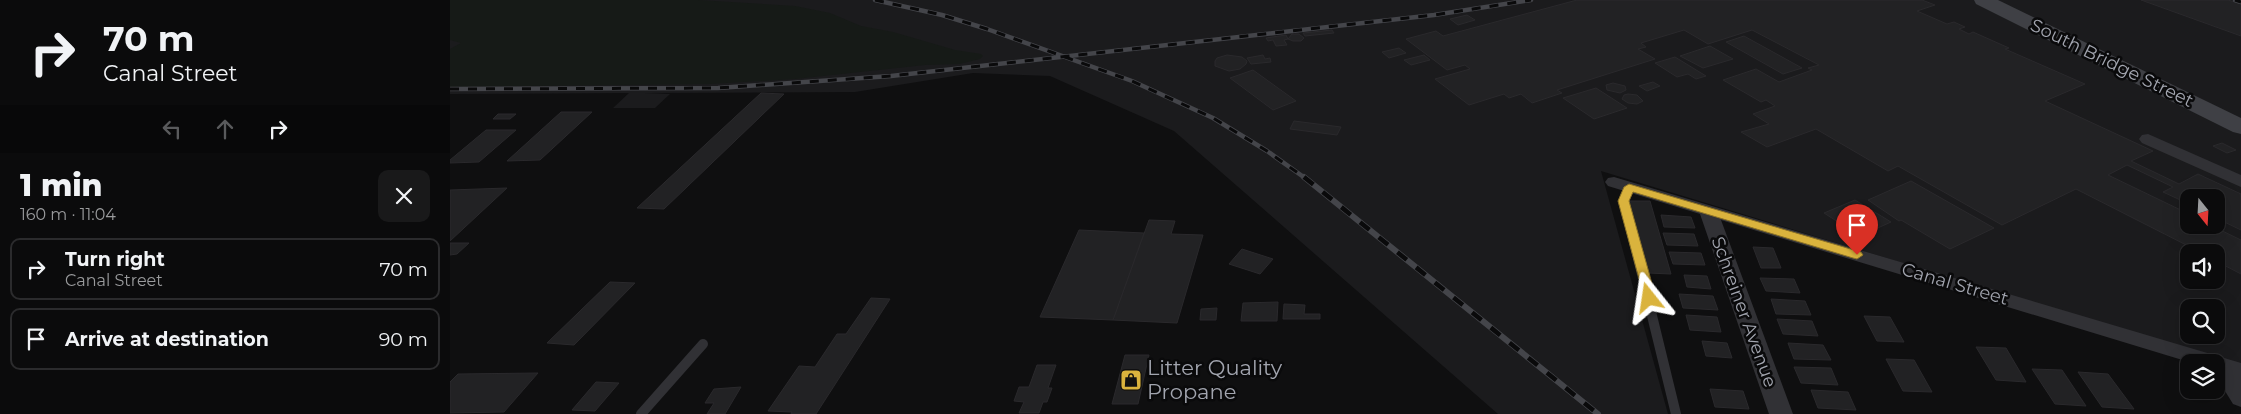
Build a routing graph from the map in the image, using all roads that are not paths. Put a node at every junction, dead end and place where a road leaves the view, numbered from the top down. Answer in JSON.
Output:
{"nodes":[{"id":1,"x":1983,"y":0,"type":"edge"},
{"id":2,"x":2004,"y":0,"type":"edge"},
{"id":3,"x":2241,"y":112,"type":"edge"},
{"id":4,"x":2241,"y":127,"type":"edge"},
{"id":5,"x":2148,"y":139,"type":"dead end"},
{"id":6,"x":2241,"y":182,"type":"edge"},
{"id":7,"x":1622,"y":185,"type":"joint"},
{"id":8,"x":1708,"y":211,"type":"junction"},
{"id":9,"x":703,"y":344,"type":"dead end"},
{"id":10,"x":2183,"y":354,"type":"edge"},
{"id":11,"x":2225,"y":366,"type":"edge"},
{"id":12,"x":2241,"y":371,"type":"edge"},
{"id":13,"x":2225,"y":376,"type":"edge"},
{"id":14,"x":2241,"y":398,"type":"edge"},
{"id":15,"x":641,"y":414,"type":"edge"},
{"id":16,"x":1676,"y":414,"type":"edge"},
{"id":17,"x":1781,"y":414,"type":"edge"}],
"edges":[{"from":1,"to":4,"type":"main road","name":"South Bridge Street"},
{"from":2,"to":3,"type":"main road","name":"South Bridge Street"},
{"from":5,"to":6,"type":"street"},
{"from":7,"to":8,"type":"street","name":"Canal Street"},
{"from":7,"to":16,"type":"lane"},
{"from":8,"to":10,"type":"street","name":"Canal Street"},
{"from":8,"to":17,"type":"street","name":"Schreiner Avenue"},
{"from":9,"to":15,"type":"lane"},
{"from":11,"to":12,"type":"street","name":"Canal Street"},
{"from":13,"to":14,"type":"street","name":"Canal Street"}]}
